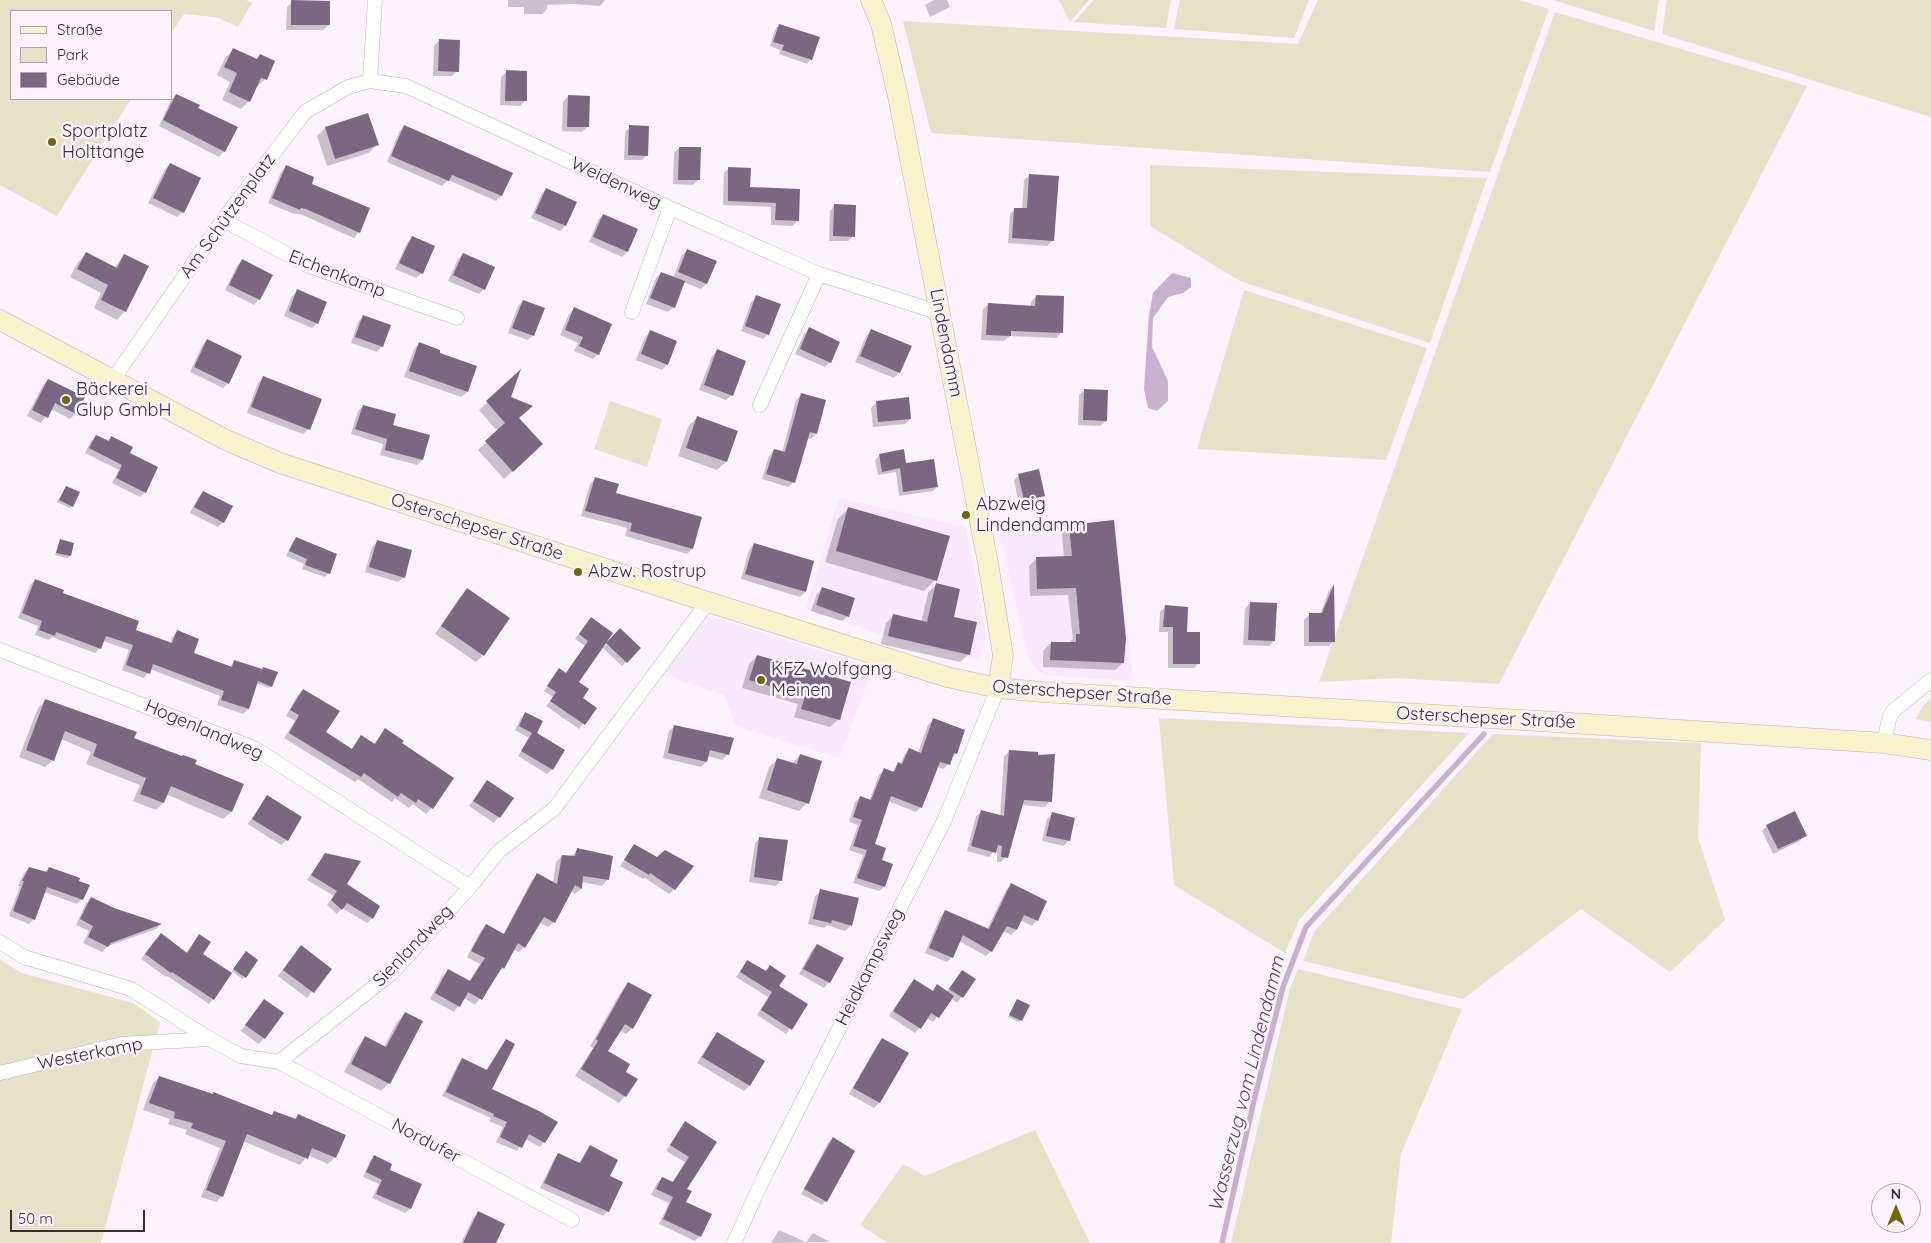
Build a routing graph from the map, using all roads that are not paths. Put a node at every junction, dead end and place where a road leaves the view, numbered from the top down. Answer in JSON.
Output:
{"nodes":[{"id":1,"x":374,"y":0,"type":"edge"},
{"id":2,"x":872,"y":0,"type":"edge"},
{"id":3,"x":370,"y":81,"type":"junction"},
{"id":4,"x":670,"y":208,"type":"junction"},
{"id":5,"x":223,"y":220,"type":"junction"},
{"id":6,"x":819,"y":274,"type":"junction"},
{"id":7,"x":632,"y":312,"type":"dead end"},
{"id":8,"x":940,"y":313,"type":"junction"},
{"id":9,"x":457,"y":318,"type":"dead end"},
{"id":10,"x":0,"y":320,"type":"edge"},
{"id":11,"x":112,"y":381,"type":"junction"},
{"id":12,"x":760,"y":405,"type":"dead end"},
{"id":13,"x":708,"y":602,"type":"junction"},
{"id":14,"x":0,"y":650,"type":"edge"},
{"id":15,"x":1931,"y":680,"type":"edge"},
{"id":16,"x":998,"y":688,"type":"junction"},
{"id":17,"x":1884,"y":743,"type":"junction"},
{"id":18,"x":1931,"y":750,"type":"edge"},
{"id":19,"x":470,"y":887,"type":"junction"},
{"id":20,"x":0,"y":942,"type":"edge"},
{"id":21,"x":210,"y":1039,"type":"junction"},
{"id":22,"x":279,"y":1062,"type":"junction"},
{"id":23,"x":0,"y":1073,"type":"edge"},
{"id":24,"x":572,"y":1220,"type":"dead end"},
{"id":25,"x":734,"y":1243,"type":"edge"}],
"edges":[{"from":1,"to":3,"type":"street"},
{"from":2,"to":8,"type":"main road","name":"Lindendamm"},
{"from":3,"to":4,"type":"street","name":"Weidenweg"},
{"from":3,"to":5,"type":"street","name":"Am Schützenplatz"},
{"from":4,"to":6,"type":"street","name":"Weidenweg"},
{"from":4,"to":7,"type":"street"},
{"from":5,"to":9,"type":"street","name":"Eichenkamp"},
{"from":5,"to":11,"type":"street","name":"Am Schützenplatz"},
{"from":6,"to":8,"type":"street","name":"Weidenweg"},
{"from":6,"to":12,"type":"street"},
{"from":8,"to":16,"type":"main road","name":"Lindendamm"},
{"from":10,"to":11,"type":"main road","name":"Osterschepser Straße"},
{"from":11,"to":13,"type":"main road","name":"Osterschepser Straße"},
{"from":13,"to":16,"type":"main road","name":"Osterschepser Straße"},
{"from":13,"to":19,"type":"street","name":"Sienlandweg"},
{"from":14,"to":19,"type":"street","name":"Hogenlandweg"},
{"from":15,"to":17,"type":"street"},
{"from":16,"to":17,"type":"main road","name":"Osterschepser Straße"},
{"from":16,"to":25,"type":"street","name":"Heidkampsweg"},
{"from":17,"to":18,"type":"main road","name":"Osterschepser Straße"},
{"from":19,"to":22,"type":"street","name":"Sienlandweg"},
{"from":20,"to":21,"type":"street"},
{"from":21,"to":22,"type":"street"},
{"from":21,"to":23,"type":"street","name":"Westerkamp"},
{"from":22,"to":24,"type":"street","name":"Nordufer"}]}
